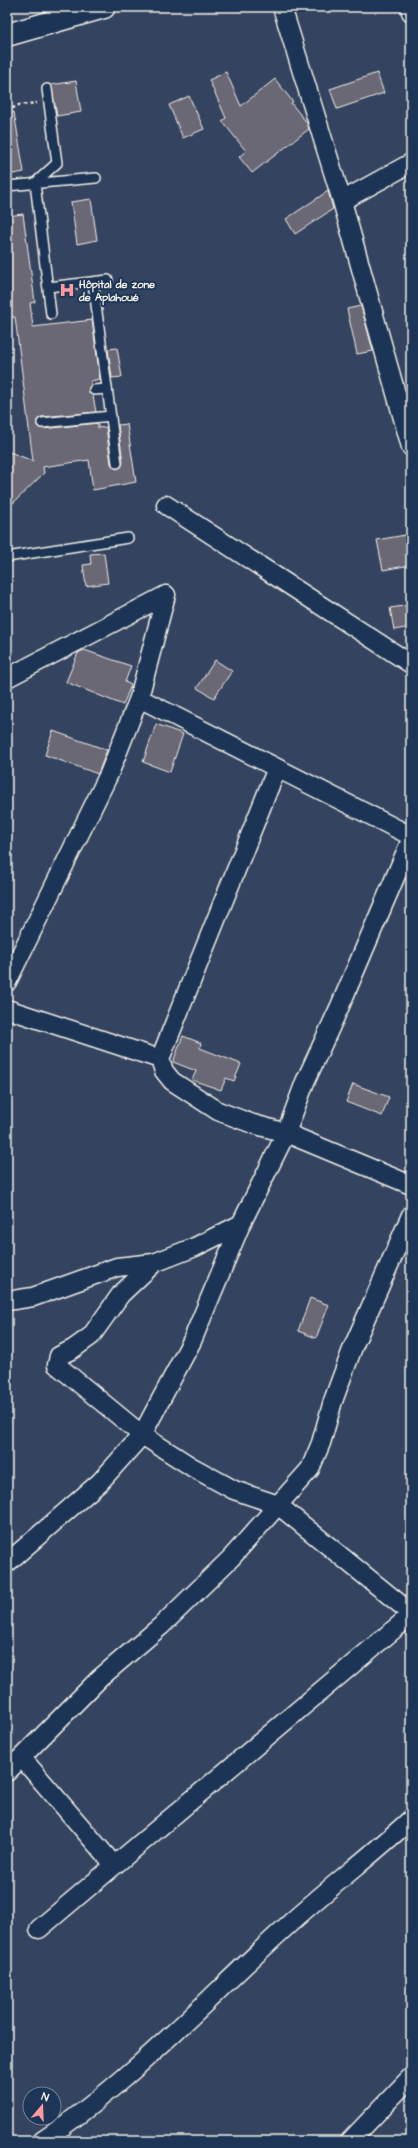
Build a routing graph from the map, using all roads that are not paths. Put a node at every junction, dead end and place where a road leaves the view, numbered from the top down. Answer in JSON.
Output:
{"nodes":[{"id":1,"x":104,"y":7,"type":"edge"},
{"id":2,"x":282,"y":7,"type":"edge"},
{"id":3,"x":410,"y":7,"type":"edge"},
{"id":4,"x":411,"y":12,"type":"edge"},
{"id":5,"x":7,"y":35,"type":"edge"},
{"id":6,"x":47,"y":89,"type":"dead end"},
{"id":7,"x":411,"y":163,"type":"edge"},
{"id":8,"x":96,"y":178,"type":"dead end"},
{"id":9,"x":35,"y":183,"type":"junction"},
{"id":10,"x":7,"y":186,"type":"edge"},
{"id":11,"x":342,"y":201,"type":"junction"},
{"id":12,"x":108,"y":280,"type":"dead end"},
{"id":13,"x":93,"y":282,"type":"junction"},
{"id":14,"x":48,"y":287,"type":"junction"},
{"id":15,"x":51,"y":314,"type":"dead end"},
{"id":16,"x":107,"y":389,"type":"junction"},
{"id":17,"x":94,"y":390,"type":"dead end"},
{"id":18,"x":111,"y":416,"type":"junction"},
{"id":19,"x":42,"y":423,"type":"dead end"},
{"id":20,"x":411,"y":447,"type":"edge"},
{"id":21,"x":117,"y":463,"type":"dead end"},
{"id":22,"x":166,"y":505,"type":"dead end"},
{"id":23,"x":128,"y":538,"type":"dead end"},
{"id":24,"x":7,"y":557,"type":"edge"},
{"id":25,"x":411,"y":664,"type":"edge"},
{"id":26,"x":7,"y":678,"type":"edge"},
{"id":27,"x":139,"y":698,"type":"junction"},
{"id":28,"x":277,"y":768,"type":"junction"},
{"id":29,"x":411,"y":836,"type":"edge"},
{"id":30,"x":411,"y":840,"type":"edge"},
{"id":31,"x":7,"y":982,"type":"edge"},
{"id":32,"x":7,"y":1009,"type":"edge"},
{"id":33,"x":160,"y":1059,"type":"junction"},
{"id":34,"x":286,"y":1133,"type":"junction"},
{"id":35,"x":411,"y":1185,"type":"edge"},
{"id":36,"x":411,"y":1215,"type":"edge"},
{"id":37,"x":241,"y":1224,"type":"junction"},
{"id":38,"x":154,"y":1263,"type":"junction"},
{"id":39,"x":7,"y":1301,"type":"edge"},
{"id":40,"x":142,"y":1435,"type":"junction"},
{"id":41,"x":278,"y":1505,"type":"junction"},
{"id":42,"x":7,"y":1563,"type":"edge"},
{"id":43,"x":411,"y":1614,"type":"edge"},
{"id":44,"x":22,"y":1758,"type":"junction"},
{"id":45,"x":7,"y":1772,"type":"edge"},
{"id":46,"x":411,"y":1819,"type":"edge"},
{"id":47,"x":114,"y":1865,"type":"junction"},
{"id":48,"x":39,"y":1928,"type":"dead end"},
{"id":49,"x":411,"y":2077,"type":"edge"},
{"id":50,"x":66,"y":2134,"type":"edge"},
{"id":51,"x":42,"y":2141,"type":"edge"},
{"id":52,"x":350,"y":2141,"type":"edge"}],
"edges":[{"from":1,"to":5,"type":"main road"},
{"from":2,"to":11,"type":"street"},
{"from":3,"to":4,"type":"street"},
{"from":6,"to":9,"type":"lane"},
{"from":7,"to":11,"type":"street"},
{"from":8,"to":9,"type":"lane"},
{"from":9,"to":10,"type":"lane"},
{"from":9,"to":14,"type":"lane"},
{"from":11,"to":20,"type":"street"},
{"from":12,"to":13,"type":"lane"},
{"from":13,"to":14,"type":"lane"},
{"from":13,"to":16,"type":"lane"},
{"from":14,"to":15,"type":"lane"},
{"from":16,"to":17,"type":"lane"},
{"from":16,"to":18,"type":"lane"},
{"from":18,"to":19,"type":"lane"},
{"from":18,"to":21,"type":"lane"},
{"from":22,"to":25,"type":"street"},
{"from":23,"to":24,"type":"lane"},
{"from":26,"to":27,"type":"street"},
{"from":27,"to":28,"type":"street"},
{"from":27,"to":31,"type":"street"},
{"from":28,"to":29,"type":"street"},
{"from":28,"to":33,"type":"street"},
{"from":30,"to":34,"type":"street"},
{"from":32,"to":33,"type":"street"},
{"from":33,"to":34,"type":"street"},
{"from":34,"to":35,"type":"street"},
{"from":34,"to":37,"type":"street"},
{"from":36,"to":41,"type":"street"},
{"from":37,"to":38,"type":"street"},
{"from":37,"to":40,"type":"street"},
{"from":38,"to":39,"type":"street"},
{"from":38,"to":40,"type":"street"},
{"from":40,"to":41,"type":"street"},
{"from":40,"to":42,"type":"street"},
{"from":41,"to":43,"type":"street"},
{"from":41,"to":44,"type":"street"},
{"from":43,"to":47,"type":"street"},
{"from":44,"to":45,"type":"street"},
{"from":44,"to":47,"type":"street"},
{"from":46,"to":50,"type":"street"},
{"from":47,"to":48,"type":"street"},
{"from":49,"to":52,"type":"street"},
{"from":50,"to":51,"type":"street"}]}
